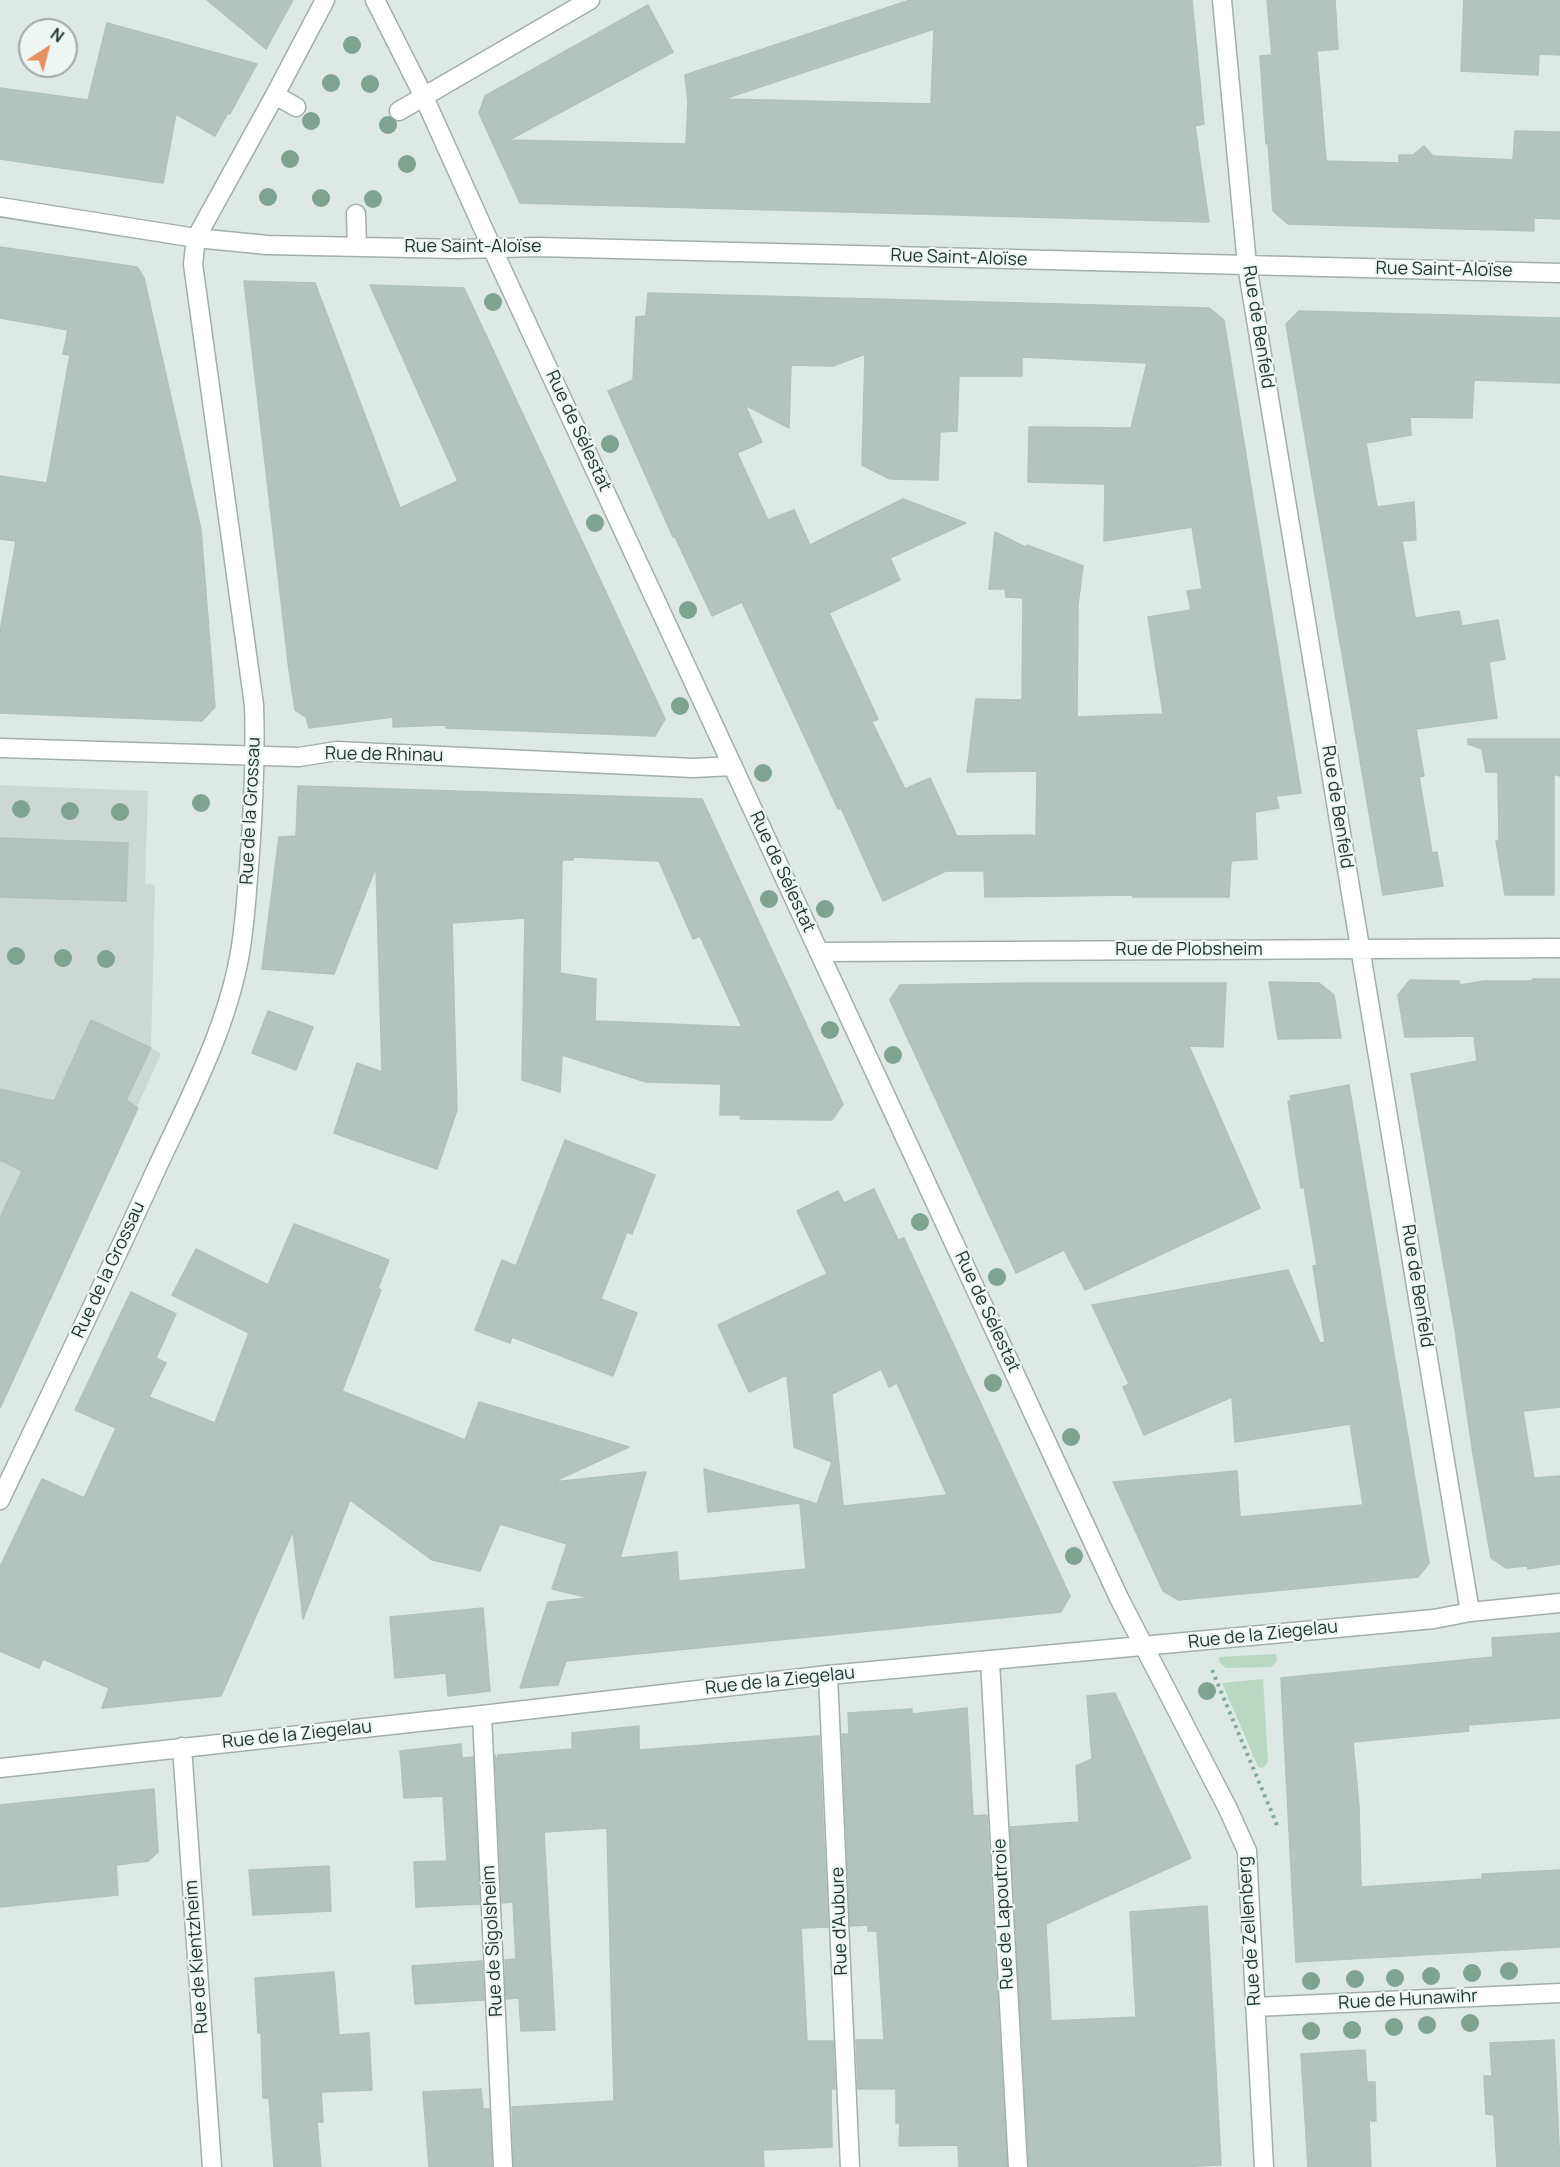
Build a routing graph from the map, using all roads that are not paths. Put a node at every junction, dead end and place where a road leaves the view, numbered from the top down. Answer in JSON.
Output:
{"nodes":[{"id":1,"x":325,"y":0,"type":"edge"},
{"id":2,"x":375,"y":0,"type":"edge"},
{"id":3,"x":590,"y":0,"type":"edge"},
{"id":4,"x":1222,"y":0,"type":"edge"},
{"id":5,"x":275,"y":95,"type":"junction"},
{"id":6,"x":423,"y":95,"type":"junction"},
{"id":7,"x":296,"y":107,"type":"dead end"},
{"id":8,"x":399,"y":111,"type":"dead end"},
{"id":9,"x":0,"y":207,"type":"edge"},
{"id":10,"x":356,"y":214,"type":"dead end"},
{"id":11,"x":196,"y":238,"type":"junction"},
{"id":12,"x":357,"y":247,"type":"junction"},
{"id":13,"x":492,"y":248,"type":"junction"},
{"id":14,"x":1247,"y":265,"type":"junction"},
{"id":15,"x":1560,"y":273,"type":"edge"},
{"id":16,"x":0,"y":748,"type":"edge"},
{"id":17,"x":256,"y":756,"type":"junction"},
{"id":18,"x":733,"y":766,"type":"junction"},
{"id":19,"x":1560,"y":948,"type":"edge"},
{"id":20,"x":1361,"y":949,"type":"junction"},
{"id":21,"x":819,"y":952,"type":"junction"},
{"id":22,"x":0,"y":1500,"type":"edge"},
{"id":23,"x":1560,"y":1603,"type":"edge"},
{"id":24,"x":1470,"y":1612,"type":"junction"},
{"id":25,"x":1145,"y":1646,"type":"junction"},
{"id":26,"x":990,"y":1661,"type":"junction"},
{"id":27,"x":828,"y":1675,"type":"junction"},
{"id":28,"x":482,"y":1715,"type":"junction"},
{"id":29,"x":182,"y":1747,"type":"junction"},
{"id":30,"x":0,"y":1768,"type":"edge"},
{"id":31,"x":1560,"y":1993,"type":"edge"},
{"id":32,"x":1255,"y":2007,"type":"junction"},
{"id":33,"x":212,"y":2167,"type":"edge"},
{"id":34,"x":503,"y":2167,"type":"edge"},
{"id":35,"x":850,"y":2167,"type":"edge"},
{"id":36,"x":1018,"y":2167,"type":"edge"},
{"id":37,"x":1264,"y":2167,"type":"edge"}],
"edges":[{"from":1,"to":5,"type":"street","name":"Rue de la Grossau"},
{"from":2,"to":6,"type":"street","name":"Rue de Sélestat"},
{"from":3,"to":6,"type":"street"},
{"from":4,"to":14,"type":"street","name":"Rue de Benfeld"},
{"from":5,"to":7,"type":"street"},
{"from":5,"to":11,"type":"street","name":"Rue de la Grossau"},
{"from":6,"to":8,"type":"street"},
{"from":6,"to":13,"type":"street","name":"Rue de Sélestat"},
{"from":9,"to":11,"type":"street","name":"Rue Saint-Aloïse"},
{"from":10,"to":12,"type":"street"},
{"from":11,"to":12,"type":"street","name":"Rue Saint-Aloïse"},
{"from":11,"to":17,"type":"street","name":"Rue de la Grossau"},
{"from":12,"to":13,"type":"street","name":"Rue Saint-Aloïse"},
{"from":13,"to":14,"type":"street","name":"Rue Saint-Aloïse"},
{"from":13,"to":18,"type":"street","name":"Rue de Sélestat"},
{"from":14,"to":15,"type":"street","name":"Rue Saint-Aloïse"},
{"from":14,"to":20,"type":"street","name":"Rue de Benfeld"},
{"from":16,"to":17,"type":"street","name":"Rue de Rhinau"},
{"from":17,"to":18,"type":"street","name":"Rue de Rhinau"},
{"from":17,"to":22,"type":"street","name":"Rue de la Grossau"},
{"from":18,"to":21,"type":"street","name":"Rue de Sélestat"},
{"from":19,"to":20,"type":"street","name":"Rue de Plobsheim"},
{"from":20,"to":21,"type":"street","name":"Rue de Plobsheim"},
{"from":20,"to":24,"type":"street","name":"Rue de Benfeld"},
{"from":21,"to":25,"type":"street","name":"Rue de Sélestat"},
{"from":23,"to":24,"type":"street","name":"Rue de la Ziegelau"},
{"from":24,"to":25,"type":"street","name":"Rue de la Ziegelau"},
{"from":25,"to":26,"type":"street","name":"Rue de la Ziegelau"},
{"from":25,"to":32,"type":"street","name":"Rue de Zellenberg"},
{"from":26,"to":27,"type":"street","name":"Rue de la Ziegelau"},
{"from":26,"to":36,"type":"street","name":"Rue de Lapoutroie"},
{"from":27,"to":28,"type":"street","name":"Rue de la Ziegelau"},
{"from":27,"to":35,"type":"street","name":"Rue d'Aubure"},
{"from":28,"to":29,"type":"street","name":"Rue de la Ziegelau"},
{"from":28,"to":34,"type":"street","name":"Rue de Sigolsheim"},
{"from":29,"to":30,"type":"street","name":"Rue de la Ziegelau"},
{"from":29,"to":33,"type":"street","name":"Rue de Kientzheim"},
{"from":31,"to":32,"type":"street","name":"Rue de Hunawihr"},
{"from":32,"to":37,"type":"street","name":"Rue de Zellenberg"}]}
